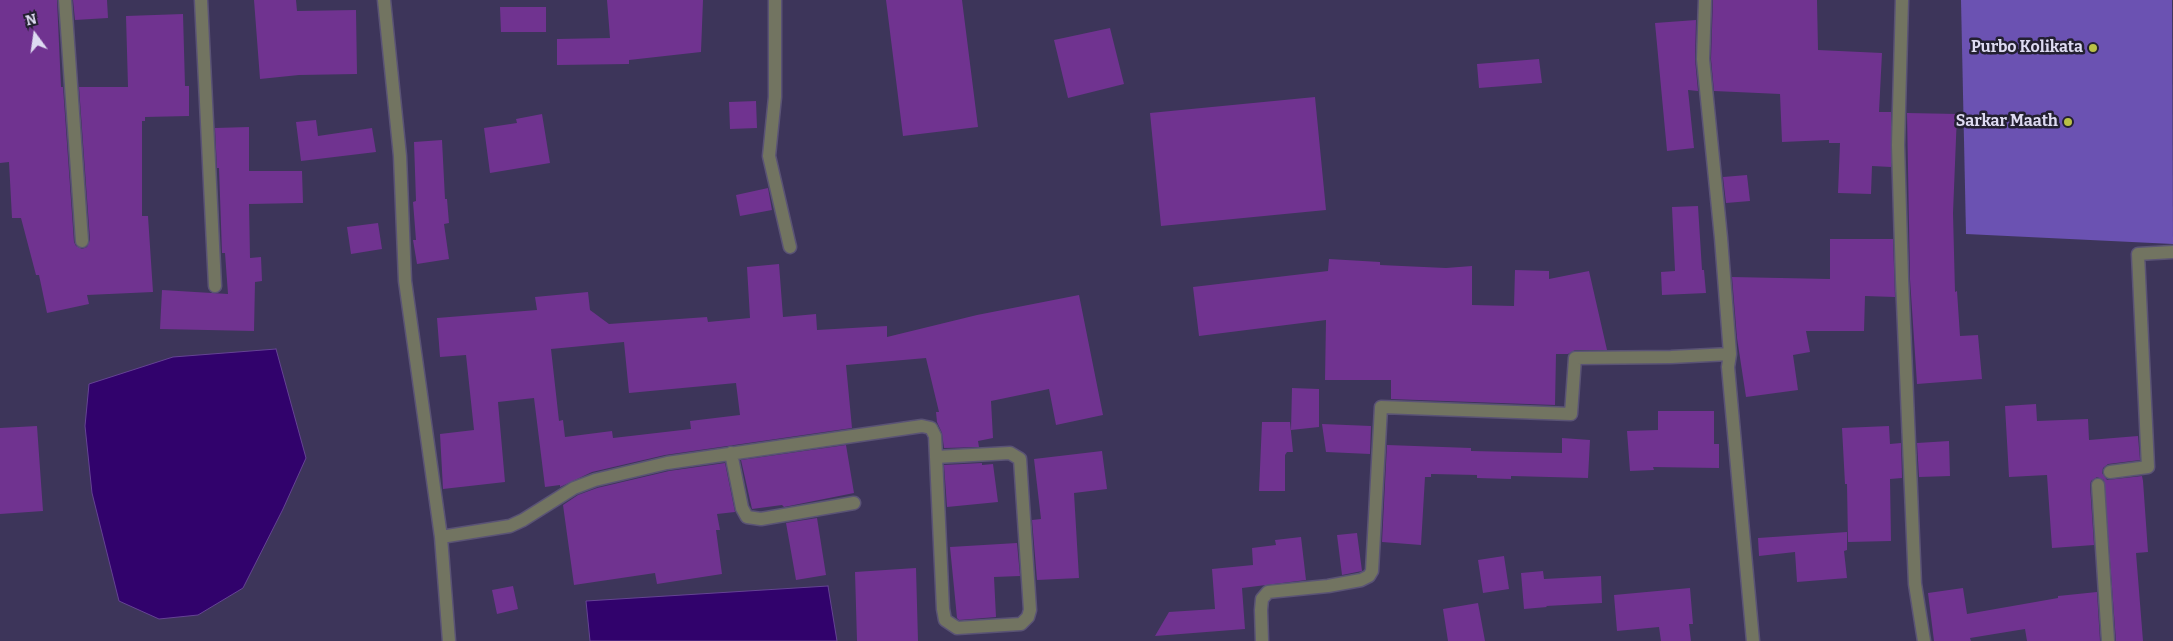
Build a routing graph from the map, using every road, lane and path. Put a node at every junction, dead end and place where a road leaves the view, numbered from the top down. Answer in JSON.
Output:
{"nodes":[{"id":1,"x":65,"y":0,"type":"edge"},
{"id":2,"x":202,"y":0,"type":"edge"},
{"id":3,"x":384,"y":0,"type":"edge"},
{"id":4,"x":775,"y":0,"type":"edge"},
{"id":5,"x":1705,"y":0,"type":"edge"},
{"id":6,"x":1902,"y":0,"type":"edge"},
{"id":7,"x":82,"y":241,"type":"dead end"},
{"id":8,"x":790,"y":247,"type":"dead end"},
{"id":9,"x":2173,"y":252,"type":"edge"},
{"id":10,"x":215,"y":286,"type":"dead end"},
{"id":11,"x":1730,"y":354,"type":"junction"},
{"id":12,"x":731,"y":454,"type":"junction"},
{"id":13,"x":936,"y":457,"type":"junction"},
{"id":14,"x":2110,"y":472,"type":"dead end"},
{"id":15,"x":2098,"y":485,"type":"dead end"},
{"id":16,"x":854,"y":503,"type":"dead end"},
{"id":17,"x":441,"y":537,"type":"junction"},
{"id":18,"x":449,"y":641,"type":"edge"},
{"id":19,"x":1262,"y":641,"type":"edge"},
{"id":20,"x":1753,"y":641,"type":"edge"},
{"id":21,"x":1924,"y":641,"type":"edge"},
{"id":22,"x":2108,"y":641,"type":"edge"}],
"edges":[{"from":1,"to":7,"type":"street"},
{"from":2,"to":10,"type":"street"},
{"from":3,"to":17,"type":"street"},
{"from":4,"to":8,"type":"street"},
{"from":5,"to":11,"type":"street"},
{"from":6,"to":21,"type":"street"},
{"from":9,"to":14,"type":"street"},
{"from":11,"to":19,"type":"street"},
{"from":11,"to":20,"type":"street"},
{"from":12,"to":13,"type":"street"},
{"from":12,"to":16,"type":"street"},
{"from":12,"to":17,"type":"street"},
{"from":13,"to":13,"type":"street"},
{"from":15,"to":22,"type":"street"},
{"from":17,"to":18,"type":"street"}]}
